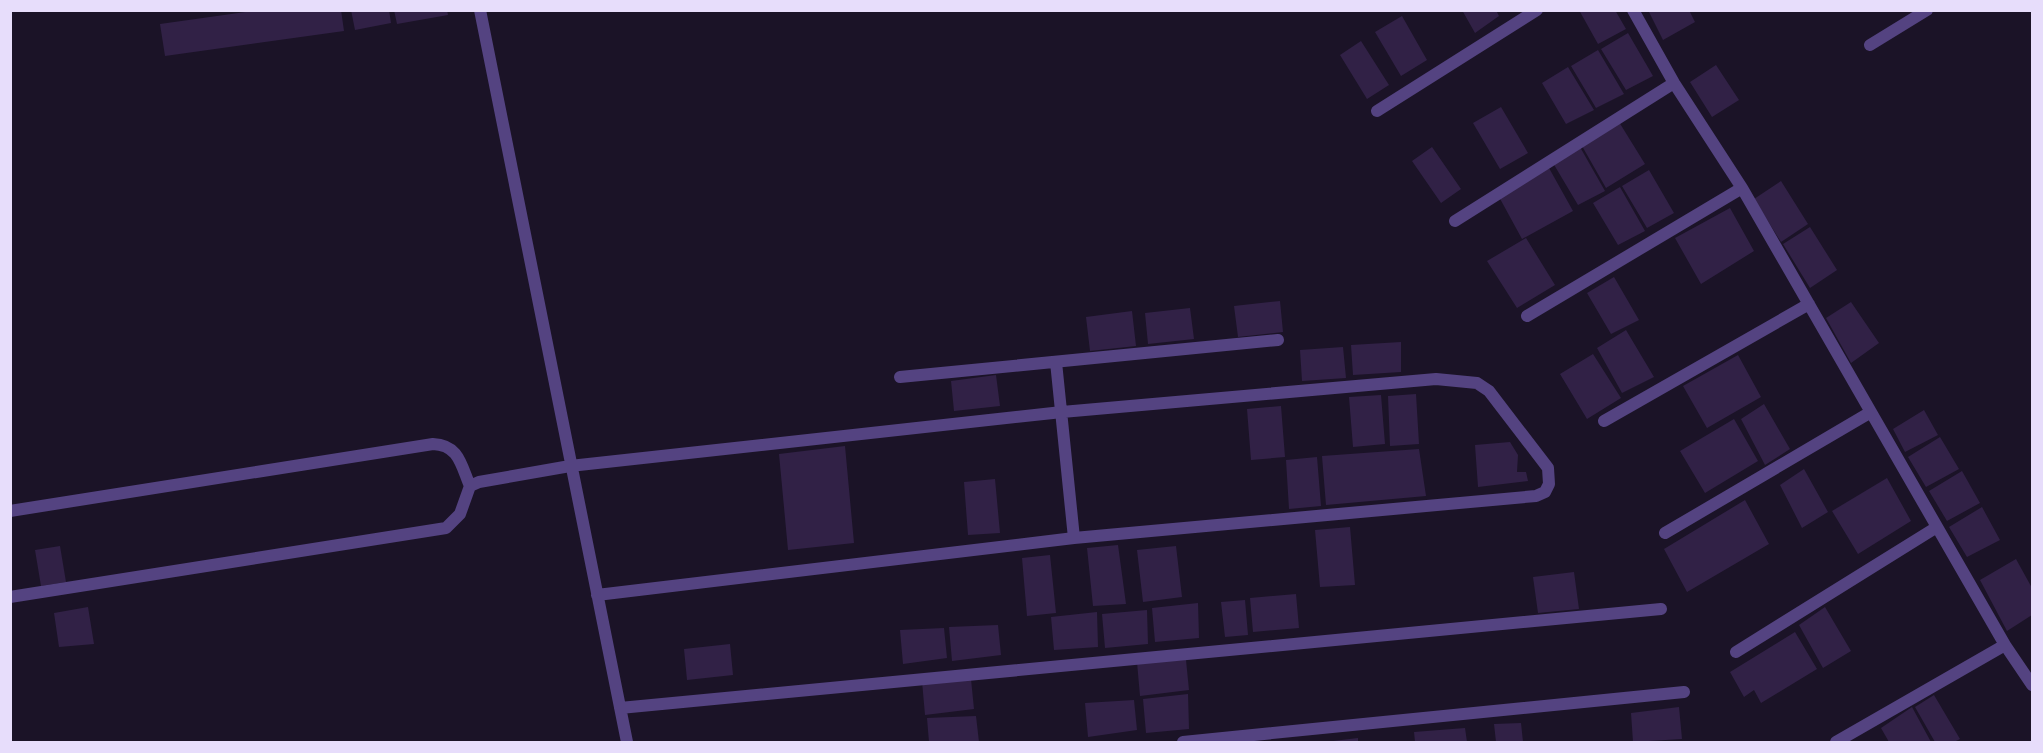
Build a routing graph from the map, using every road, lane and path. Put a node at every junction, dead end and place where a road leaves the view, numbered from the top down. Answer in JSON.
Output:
{"nodes":[{"id":1,"x":480,"y":10,"type":"edge"},
{"id":2,"x":1537,"y":10,"type":"edge"},
{"id":3,"x":1633,"y":10,"type":"edge"},
{"id":4,"x":1927,"y":10,"type":"edge"},
{"id":5,"x":1870,"y":45,"type":"dead end"},
{"id":6,"x":1674,"y":83,"type":"junction"},
{"id":7,"x":1377,"y":111,"type":"dead end"},
{"id":8,"x":1742,"y":188,"type":"junction"},
{"id":9,"x":1455,"y":221,"type":"dead end"},
{"id":10,"x":1809,"y":304,"type":"junction"},
{"id":11,"x":1527,"y":315,"type":"dead end"},
{"id":12,"x":1278,"y":340,"type":"dead end"},
{"id":13,"x":1056,"y":362,"type":"junction"},
{"id":14,"x":900,"y":377,"type":"dead end"},
{"id":15,"x":1062,"y":412,"type":"junction"},
{"id":16,"x":1871,"y":412,"type":"junction"},
{"id":17,"x":1604,"y":421,"type":"dead end"},
{"id":18,"x":570,"y":466,"type":"junction"},
{"id":19,"x":470,"y":486,"type":"junction"},
{"id":20,"x":10,"y":511,"type":"edge"},
{"id":21,"x":1937,"y":527,"type":"junction"},
{"id":22,"x":1665,"y":533,"type":"dead end"},
{"id":23,"x":1074,"y":538,"type":"junction"},
{"id":24,"x":597,"y":595,"type":"junction"},
{"id":25,"x":10,"y":597,"type":"edge"},
{"id":26,"x":1661,"y":609,"type":"dead end"},
{"id":27,"x":2005,"y":645,"type":"junction"},
{"id":28,"x":1736,"y":652,"type":"dead end"},
{"id":29,"x":2032,"y":685,"type":"edge"},
{"id":30,"x":1684,"y":692,"type":"dead end"},
{"id":31,"x":620,"y":708,"type":"junction"},
{"id":32,"x":627,"y":742,"type":"edge"},
{"id":33,"x":1183,"y":742,"type":"edge"},
{"id":34,"x":1836,"y":742,"type":"edge"}],
"edges":[{"from":1,"to":18,"type":"street"},
{"from":2,"to":7,"type":"street"},
{"from":3,"to":6,"type":"street"},
{"from":4,"to":5,"type":"street"},
{"from":6,"to":8,"type":"street"},
{"from":6,"to":9,"type":"street"},
{"from":8,"to":10,"type":"street"},
{"from":8,"to":11,"type":"street"},
{"from":10,"to":16,"type":"street"},
{"from":10,"to":17,"type":"street"},
{"from":12,"to":13,"type":"street"},
{"from":13,"to":14,"type":"street"},
{"from":13,"to":15,"type":"street"},
{"from":15,"to":18,"type":"street"},
{"from":15,"to":23,"type":"street"},
{"from":15,"to":23,"type":"street"},
{"from":16,"to":21,"type":"street"},
{"from":16,"to":22,"type":"street"},
{"from":18,"to":19,"type":"street"},
{"from":18,"to":24,"type":"street"},
{"from":19,"to":20,"type":"street"},
{"from":19,"to":25,"type":"street"},
{"from":21,"to":27,"type":"street"},
{"from":21,"to":28,"type":"street"},
{"from":23,"to":24,"type":"street"},
{"from":24,"to":31,"type":"street"},
{"from":26,"to":31,"type":"street"},
{"from":27,"to":29,"type":"street"},
{"from":27,"to":34,"type":"street"},
{"from":30,"to":33,"type":"street"},
{"from":31,"to":32,"type":"street"}]}
